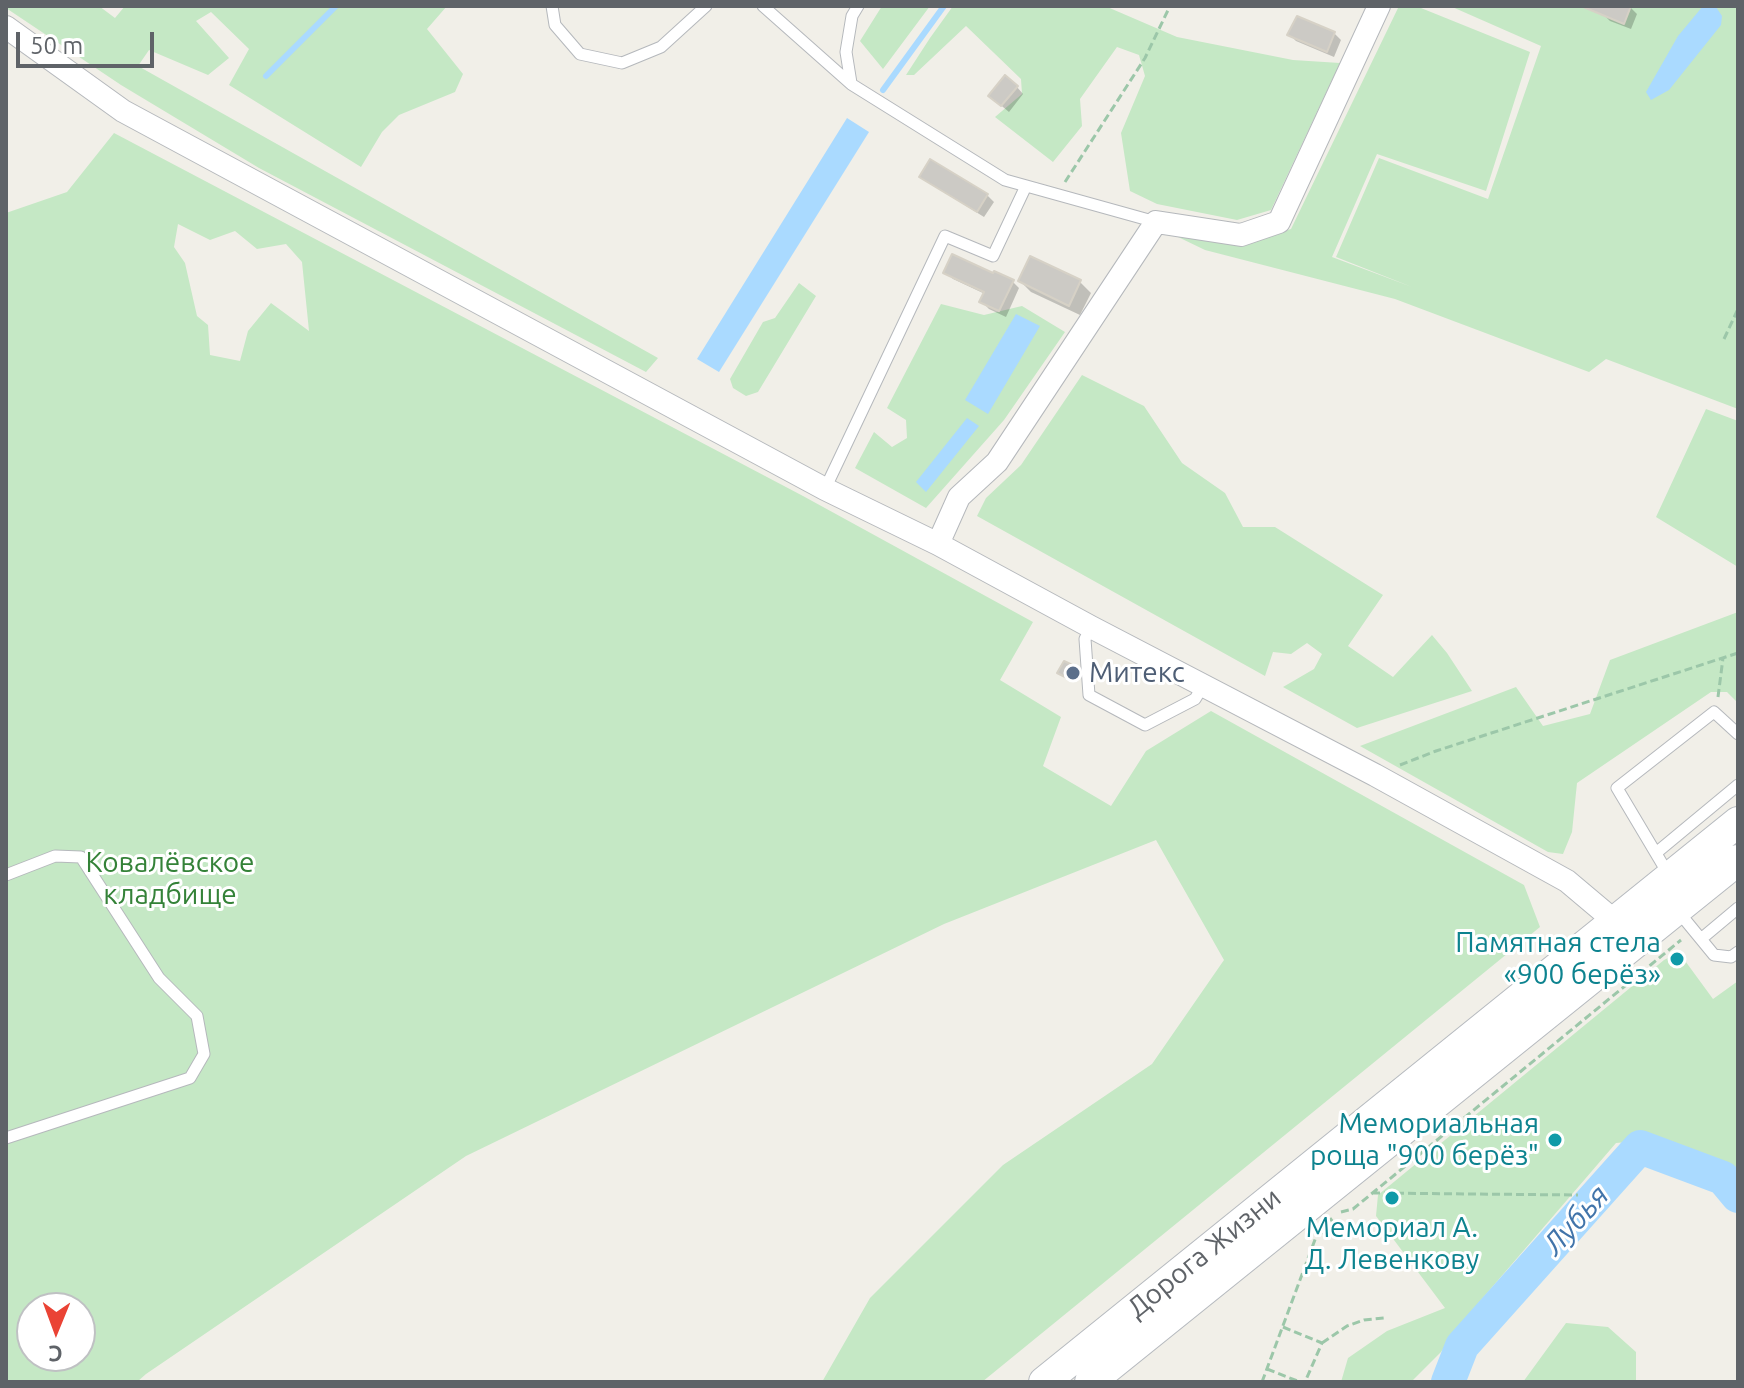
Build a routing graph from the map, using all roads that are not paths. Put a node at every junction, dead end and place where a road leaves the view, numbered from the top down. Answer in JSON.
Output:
{"nodes":[{"id":1,"x":552,"y":6,"type":"edge"},
{"id":2,"x":706,"y":6,"type":"edge"},
{"id":3,"x":763,"y":6,"type":"edge"},
{"id":4,"x":858,"y":6,"type":"edge"},
{"id":5,"x":1379,"y":6,"type":"edge"},
{"id":6,"x":6,"y":27,"type":"edge"},
{"id":7,"x":851,"y":84,"type":"junction"},
{"id":8,"x":1026,"y":186,"type":"junction"},
{"id":9,"x":1156,"y":222,"type":"junction"},
{"id":10,"x":825,"y":489,"type":"junction"},
{"id":11,"x":938,"y":544,"type":"junction"},
{"id":12,"x":1091,"y":627,"type":"junction"},
{"id":13,"x":1203,"y":686,"type":"junction"},
{"id":14,"x":1738,"y":734,"type":"edge"},
{"id":15,"x":1738,"y":785,"type":"edge"},
{"id":16,"x":1738,"y":822,"type":"edge"},
{"id":17,"x":1738,"y":860,"type":"edge"},
{"id":18,"x":1663,"y":865,"type":"junction"},
{"id":19,"x":6,"y":875,"type":"edge"},
{"id":20,"x":1738,"y":908,"type":"edge"},
{"id":21,"x":1690,"y":926,"type":"junction"},
{"id":22,"x":1627,"y":931,"type":"junction"},
{"id":23,"x":1738,"y":952,"type":"edge"},
{"id":24,"x":6,"y":1138,"type":"edge"},
{"id":25,"x":1044,"y":1382,"type":"edge"},
{"id":26,"x":1090,"y":1382,"type":"edge"}],
"edges":[{"from":1,"to":2,"type":"lane"},
{"from":3,"to":7,"type":"lane"},
{"from":4,"to":7,"type":"lane"},
{"from":5,"to":9,"type":"street"},
{"from":6,"to":10,"type":"street"},
{"from":7,"to":8,"type":"lane"},
{"from":8,"to":9,"type":"lane"},
{"from":8,"to":10,"type":"lane"},
{"from":9,"to":11,"type":"street"},
{"from":10,"to":11,"type":"street"},
{"from":11,"to":12,"type":"street"},
{"from":12,"to":13,"type":"street"},
{"from":12,"to":13,"type":"lane"},
{"from":13,"to":22,"type":"street"},
{"from":14,"to":18,"type":"lane"},
{"from":15,"to":18,"type":"lane"},
{"from":16,"to":18,"type":"main road","name":"Дорога Жизни"},
{"from":17,"to":21,"type":"main road","name":"Дорога Жизни"},
{"from":18,"to":22,"type":"main road","name":"Дорога Жизни"},
{"from":19,"to":24,"type":"lane"},
{"from":20,"to":21,"type":"lane"},
{"from":21,"to":22,"type":"main road","name":"Дорога Жизни"},
{"from":21,"to":23,"type":"lane"},
{"from":22,"to":25,"type":"main road","name":"Дорога Жизни"},
{"from":22,"to":26,"type":"main road","name":"Дорога Жизни"}]}
